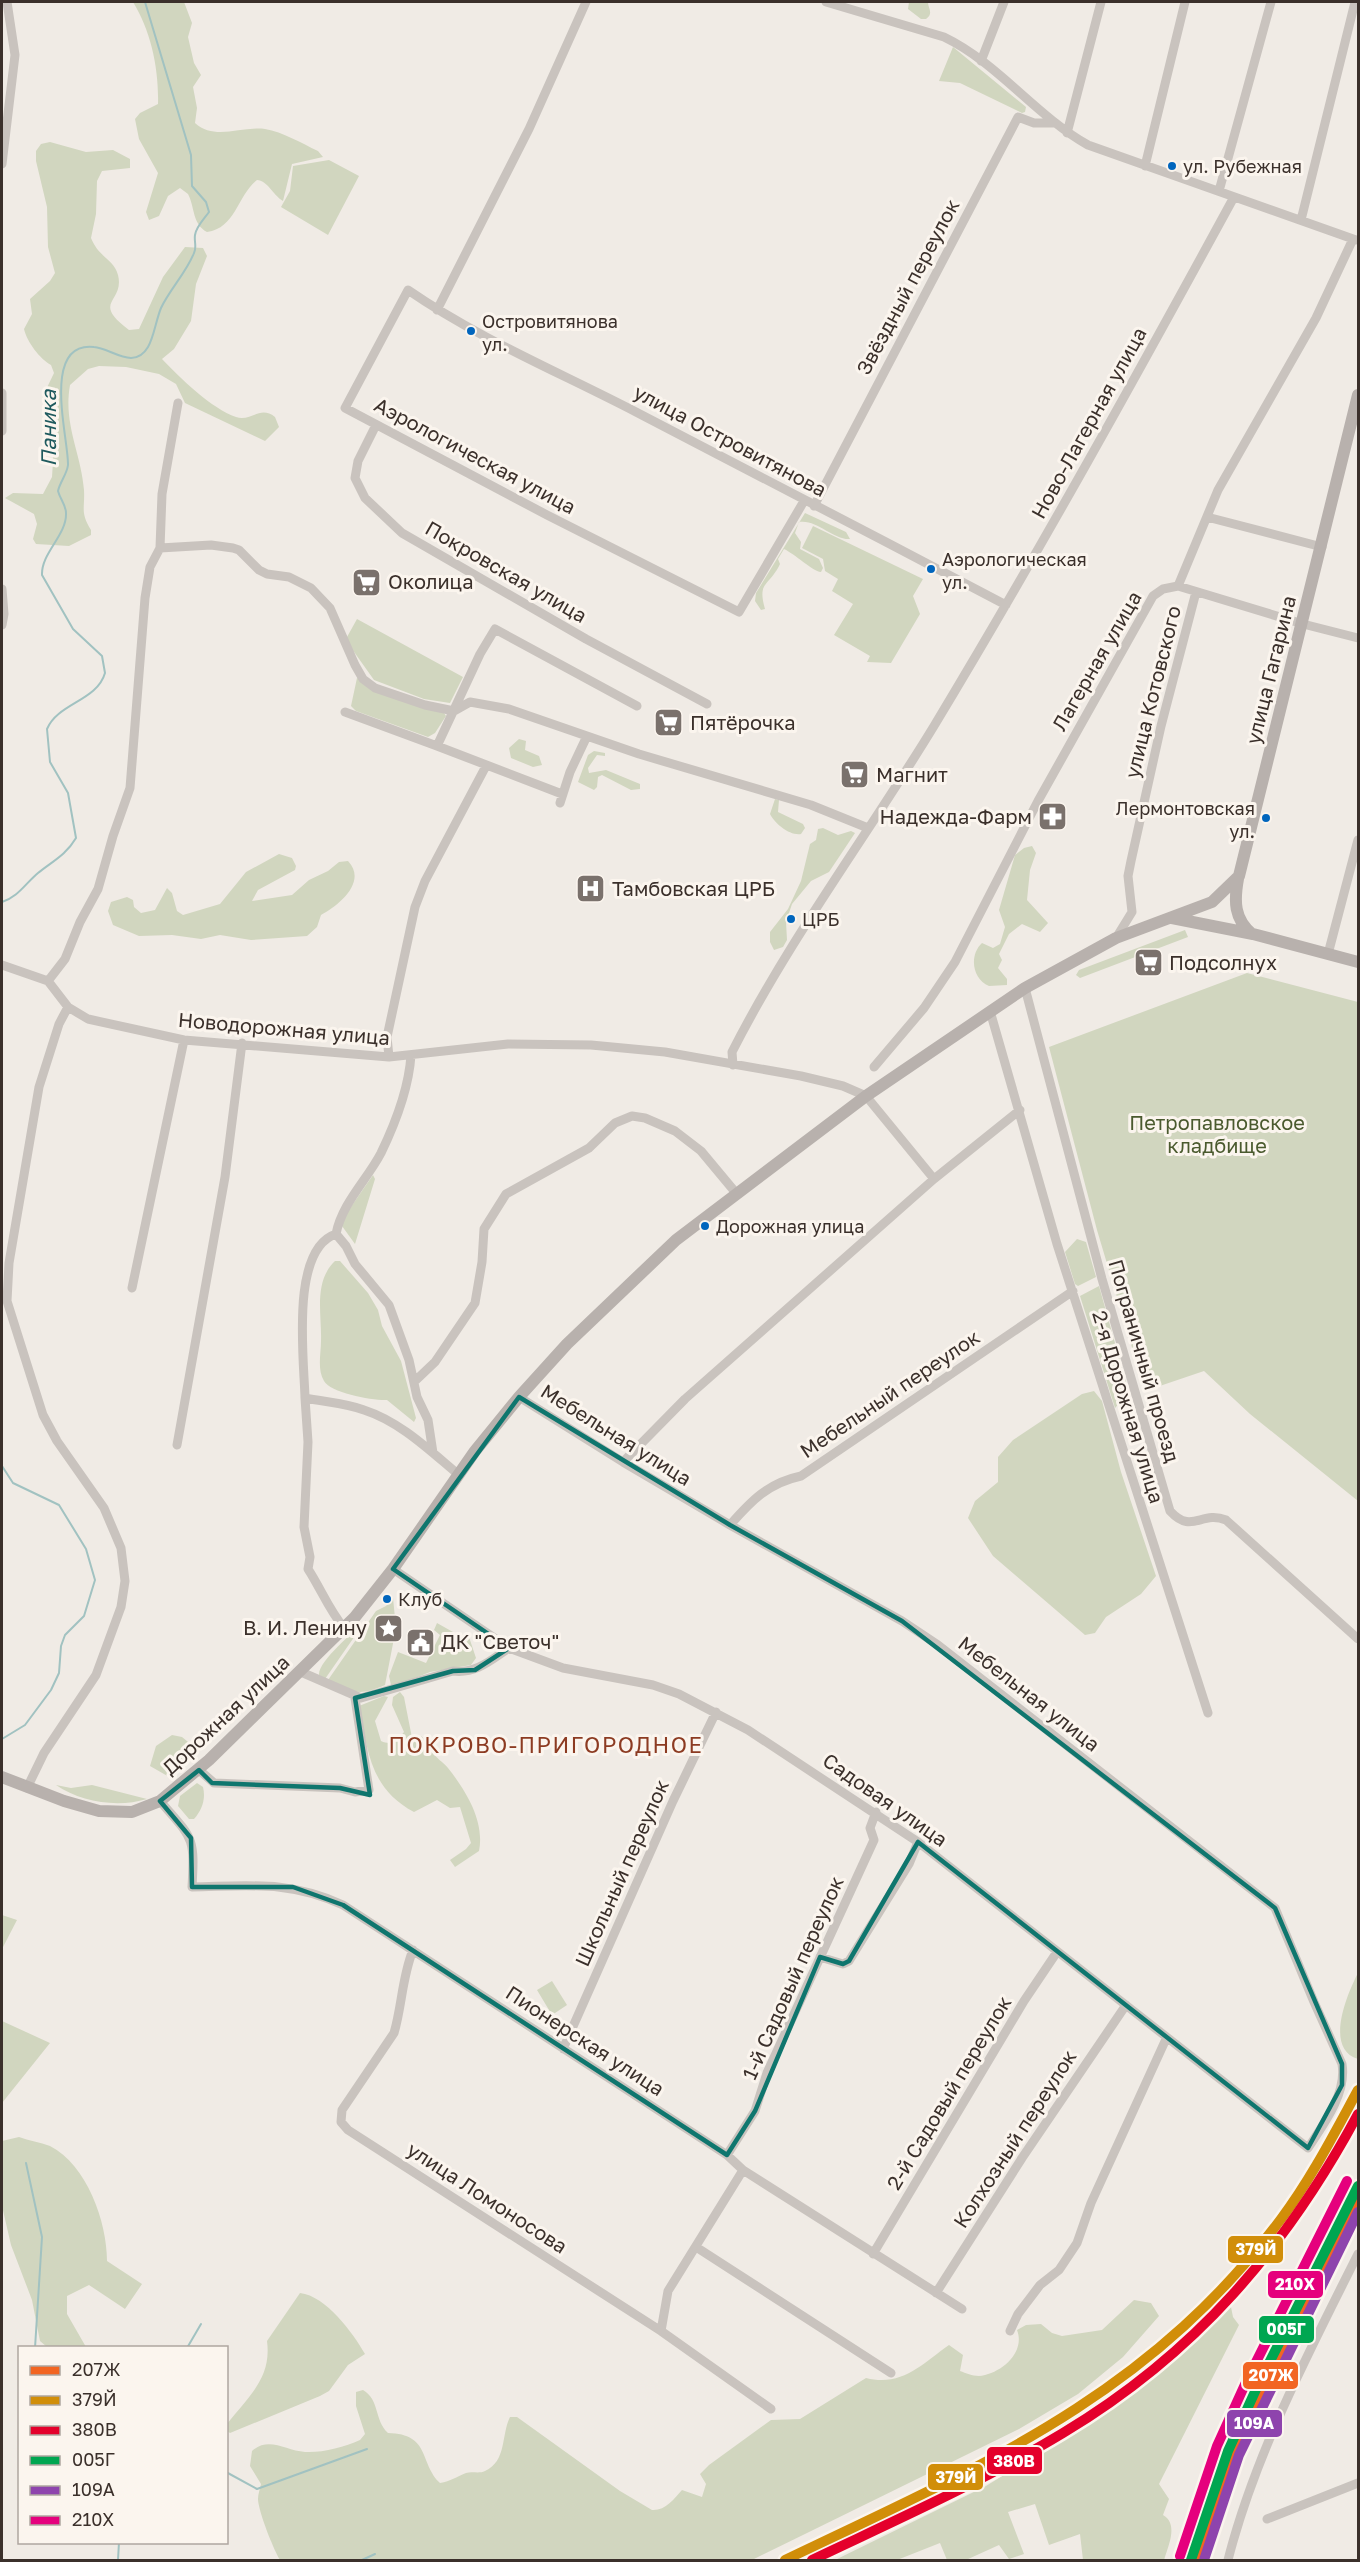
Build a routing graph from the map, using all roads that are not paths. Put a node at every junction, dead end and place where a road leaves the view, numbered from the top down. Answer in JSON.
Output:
{"nodes":[{"id":1,"x":7,"y":2,"type":"edge"},
{"id":2,"x":586,"y":2,"type":"edge"},
{"id":3,"x":826,"y":2,"type":"edge"},
{"id":4,"x":1004,"y":2,"type":"edge"},
{"id":5,"x":1101,"y":2,"type":"edge"},
{"id":6,"x":1185,"y":2,"type":"edge"},
{"id":7,"x":1271,"y":2,"type":"edge"},
{"id":8,"x":1355,"y":2,"type":"edge"},
{"id":9,"x":857,"y":6,"type":"edge"},
{"id":10,"x":981,"y":61,"type":"junction"},
{"id":11,"x":1053,"y":123,"type":"junction"},
{"id":12,"x":1067,"y":133,"type":"junction"},
{"id":13,"x":2,"y":164,"type":"edge"},
{"id":14,"x":1145,"y":166,"type":"junction"},
{"id":15,"x":1219,"y":192,"type":"junction"},
{"id":16,"x":1234,"y":197,"type":"junction"},
{"id":17,"x":1301,"y":220,"type":"junction"},
{"id":18,"x":1356,"y":239,"type":"edge"},
{"id":19,"x":437,"y":310,"type":"junction"},
{"id":20,"x":2,"y":393,"type":"edge"},
{"id":21,"x":1359,"y":395,"type":"edge"},
{"id":22,"x":178,"y":403,"type":"dead end"},
{"id":23,"x":376,"y":425,"type":"junction"},
{"id":24,"x":2,"y":431,"type":"edge"},
{"id":25,"x":804,"y":501,"type":"junction"},
{"id":26,"x":814,"y":506,"type":"junction"},
{"id":27,"x":1207,"y":517,"type":"junction"},
{"id":28,"x":1322,"y":547,"type":"junction"},
{"id":29,"x":160,"y":548,"type":"junction"},
{"id":30,"x":1178,"y":586,"type":"junction"},
{"id":31,"x":2,"y":589,"type":"edge"},
{"id":32,"x":1196,"y":592,"type":"junction"},
{"id":33,"x":1006,"y":605,"type":"junction"},
{"id":34,"x":1303,"y":624,"type":"junction"},
{"id":35,"x":2,"y":625,"type":"edge"},
{"id":36,"x":1359,"y":638,"type":"edge"},
{"id":37,"x":707,"y":704,"type":"dead end"},
{"id":38,"x":637,"y":706,"type":"dead end"},
{"id":39,"x":454,"y":711,"type":"junction"},
{"id":40,"x":345,"y":712,"type":"dead end"},
{"id":41,"x":587,"y":736,"type":"junction"},
{"id":42,"x":437,"y":747,"type":"junction"},
{"id":43,"x":486,"y":766,"type":"junction"},
{"id":44,"x":868,"y":828,"type":"junction"},
{"id":45,"x":1359,"y":840,"type":"edge"},
{"id":46,"x":1239,"y":876,"type":"junction"},
{"id":47,"x":1171,"y":918,"type":"junction"},
{"id":48,"x":1253,"y":934,"type":"junction"},
{"id":49,"x":1116,"y":938,"type":"junction"},
{"id":50,"x":1328,"y":954,"type":"junction"},
{"id":51,"x":1359,"y":962,"type":"edge"},
{"id":52,"x":2,"y":965,"type":"edge"},
{"id":53,"x":48,"y":981,"type":"junction"},
{"id":54,"x":1025,"y":988,"type":"junction"},
{"id":55,"x":68,"y":1007,"type":"junction"},
{"id":56,"x":990,"y":1011,"type":"junction"},
{"id":57,"x":184,"y":1040,"type":"junction"},
{"id":58,"x":242,"y":1043,"type":"junction"},
{"id":59,"x":411,"y":1055,"type":"junction"},
{"id":60,"x":390,"y":1057,"type":"junction"},
{"id":61,"x":732,"y":1065,"type":"junction"},
{"id":62,"x":874,"y":1067,"type":"dead end"},
{"id":63,"x":866,"y":1096,"type":"junction"},
{"id":64,"x":1020,"y":1110,"type":"junction"},
{"id":65,"x":934,"y":1179,"type":"junction"},
{"id":66,"x":736,"y":1193,"type":"junction"},
{"id":67,"x":336,"y":1234,"type":"junction"},
{"id":68,"x":132,"y":1288,"type":"dead end"},
{"id":69,"x":1073,"y":1291,"type":"junction"},
{"id":70,"x":416,"y":1381,"type":"junction"},
{"id":71,"x":519,"y":1397,"type":"junction"},
{"id":72,"x":305,"y":1398,"type":"junction"},
{"id":73,"x":177,"y":1445,"type":"dead end"},
{"id":74,"x":433,"y":1453,"type":"junction"},
{"id":75,"x":623,"y":1462,"type":"junction"},
{"id":76,"x":459,"y":1475,"type":"junction"},
{"id":77,"x":729,"y":1525,"type":"junction"},
{"id":78,"x":393,"y":1569,"type":"junction"},
{"id":79,"x":344,"y":1628,"type":"junction"},
{"id":80,"x":1359,"y":1639,"type":"edge"},
{"id":81,"x":509,"y":1648,"type":"junction"},
{"id":82,"x":301,"y":1672,"type":"junction"},
{"id":83,"x":355,"y":1698,"type":"junction"},
{"id":84,"x":716,"y":1712,"type":"junction"},
{"id":85,"x":1208,"y":1713,"type":"dead end"},
{"id":86,"x":199,"y":1770,"type":"junction"},
{"id":87,"x":2,"y":1777,"type":"edge"},
{"id":88,"x":27,"y":1788,"type":"junction"},
{"id":89,"x":160,"y":1801,"type":"junction"},
{"id":90,"x":876,"y":1812,"type":"junction"},
{"id":91,"x":918,"y":1842,"type":"junction"},
{"id":92,"x":413,"y":1950,"type":"junction"},
{"id":93,"x":1057,"y":1952,"type":"junction"},
{"id":94,"x":820,"y":1957,"type":"junction"},
{"id":95,"x":1126,"y":2006,"type":"junction"},
{"id":96,"x":1166,"y":2039,"type":"junction"},
{"id":97,"x":563,"y":2049,"type":"junction"},
{"id":98,"x":1308,"y":2148,"type":"joint"},
{"id":99,"x":727,"y":2155,"type":"junction"},
{"id":100,"x":742,"y":2170,"type":"junction"},
{"id":101,"x":696,"y":2247,"type":"junction"},
{"id":102,"x":873,"y":2254,"type":"junction"},
{"id":103,"x":1359,"y":2254,"type":"edge"},
{"id":104,"x":936,"y":2293,"type":"junction"},
{"id":105,"x":963,"y":2309,"type":"dead end"},
{"id":106,"x":661,"y":2331,"type":"junction"},
{"id":107,"x":1010,"y":2331,"type":"dead end"},
{"id":108,"x":891,"y":2373,"type":"dead end"},
{"id":109,"x":771,"y":2409,"type":"dead end"},
{"id":110,"x":1359,"y":2483,"type":"edge"},
{"id":111,"x":1267,"y":2519,"type":"dead end"},
{"id":112,"x":1228,"y":2560,"type":"edge"}],
"edges":[{"from":1,"to":13,"type":"street"},
{"from":2,"to":19,"type":"street"},
{"from":3,"to":9,"type":"street"},
{"from":4,"to":10,"type":"street"},
{"from":5,"to":12,"type":"street"},
{"from":6,"to":14,"type":"street"},
{"from":7,"to":15,"type":"street"},
{"from":8,"to":17,"type":"street"},
{"from":9,"to":10,"type":"street"},
{"from":10,"to":11,"type":"street"},
{"from":11,"to":12,"type":"street"},
{"from":11,"to":26,"type":"street","name":"Звёздный переулок"},
{"from":12,"to":14,"type":"street"},
{"from":14,"to":15,"type":"street"},
{"from":15,"to":16,"type":"street"},
{"from":16,"to":17,"type":"street"},
{"from":16,"to":33,"type":"street","name":"Ново-Лагерная улица"},
{"from":17,"to":18,"type":"street"},
{"from":18,"to":27,"type":"street"},
{"from":19,"to":23,"type":"street","name":"Аэрологическая улица"},
{"from":19,"to":25,"type":"street","name":"улица Островитянова"},
{"from":20,"to":24,"type":"street"},
{"from":21,"to":28,"type":"main road","name":"улица Гагарина"},
{"from":22,"to":29,"type":"street"},
{"from":23,"to":25,"type":"street","name":"Аэрологическая улица"},
{"from":23,"to":37,"type":"street","name":"Покровская улица"},
{"from":25,"to":26,"type":"street","name":"улица Островитянова"},
{"from":26,"to":33,"type":"street","name":"улица Островитянова"},
{"from":27,"to":28,"type":"street"},
{"from":27,"to":30,"type":"street"},
{"from":28,"to":34,"type":"main road","name":"улица Гагарина"},
{"from":29,"to":39,"type":"street"},
{"from":29,"to":53,"type":"street"},
{"from":30,"to":32,"type":"street"},
{"from":30,"to":62,"type":"street","name":"Лагерная улица"},
{"from":31,"to":35,"type":"street"},
{"from":32,"to":34,"type":"street"},
{"from":32,"to":49,"type":"street","name":"улица Котовского"},
{"from":33,"to":44,"type":"street","name":"Ново-Лагерная улица"},
{"from":34,"to":36,"type":"street"},
{"from":34,"to":46,"type":"main road","name":"улица Гагарина"},
{"from":38,"to":39,"type":"street"},
{"from":39,"to":41,"type":"street"},
{"from":39,"to":42,"type":"street"},
{"from":40,"to":42,"type":"street"},
{"from":41,"to":43,"type":"street"},
{"from":41,"to":44,"type":"street"},
{"from":42,"to":43,"type":"street"},
{"from":43,"to":60,"type":"street"},
{"from":44,"to":61,"type":"street","name":"Ново-Лагерная улица"},
{"from":45,"to":50,"type":"street"},
{"from":46,"to":47,"type":"main road"},
{"from":46,"to":48,"type":"main road","name":"улица Гагарина"},
{"from":47,"to":48,"type":"main road"},
{"from":47,"to":49,"type":"main road","name":"Дорожная улица"},
{"from":48,"to":50,"type":"main road"},
{"from":49,"to":54,"type":"main road","name":"Дорожная улица"},
{"from":50,"to":51,"type":"main road"},
{"from":52,"to":53,"type":"street"},
{"from":53,"to":55,"type":"street","name":"Новодорожная улица"},
{"from":54,"to":56,"type":"main road","name":"Дорожная улица"},
{"from":54,"to":80,"type":"street","name":"Пограничный проезд"},
{"from":55,"to":57,"type":"street","name":"Новодорожная улица"},
{"from":55,"to":88,"type":"street"},
{"from":56,"to":63,"type":"main road","name":"Дорожная улица"},
{"from":56,"to":64,"type":"street","name":"2-я Дорожная улица"},
{"from":57,"to":58,"type":"street","name":"Новодорожная улица"},
{"from":57,"to":68,"type":"street"},
{"from":58,"to":60,"type":"street","name":"Новодорожная улица"},
{"from":58,"to":73,"type":"street"},
{"from":59,"to":60,"type":"street","name":"Новодорожная улица"},
{"from":59,"to":61,"type":"street","name":"Новодорожная улица"},
{"from":59,"to":67,"type":"street"},
{"from":61,"to":63,"type":"street","name":"Новодорожная улица"},
{"from":63,"to":65,"type":"street"},
{"from":63,"to":66,"type":"main road","name":"Дорожная улица"},
{"from":64,"to":65,"type":"street"},
{"from":64,"to":69,"type":"street","name":"2-я Дорожная улица"},
{"from":65,"to":75,"type":"street"},
{"from":66,"to":70,"type":"street"},
{"from":66,"to":71,"type":"main road","name":"Дорожная улица"},
{"from":67,"to":70,"type":"street"},
{"from":67,"to":72,"type":"street"},
{"from":69,"to":77,"type":"street","name":"Мебельный переулок"},
{"from":69,"to":85,"type":"street","name":"2-я Дорожная улица"},
{"from":70,"to":74,"type":"street"},
{"from":71,"to":75,"type":"street","name":"Мебельная улица"},
{"from":71,"to":76,"type":"main road","name":"Дорожная улица"},
{"from":72,"to":74,"type":"street"},
{"from":72,"to":79,"type":"street"},
{"from":74,"to":76,"type":"street"},
{"from":75,"to":77,"type":"street","name":"Мебельная улица"},
{"from":76,"to":78,"type":"main road","name":"Дорожная улица"},
{"from":77,"to":98,"type":"street","name":"Мебельная улица"},
{"from":78,"to":79,"type":"main road","name":"Дорожная улица"},
{"from":78,"to":81,"type":"street","name":"Садовая улица"},
{"from":79,"to":82,"type":"main road","name":"Дорожная улица"},
{"from":81,"to":83,"type":"street"},
{"from":81,"to":84,"type":"street","name":"Садовая улица"},
{"from":82,"to":83,"type":"street"},
{"from":82,"to":86,"type":"main road","name":"Дорожная улица"},
{"from":83,"to":86,"type":"street"},
{"from":84,"to":90,"type":"street","name":"Садовая улица"},
{"from":84,"to":97,"type":"street","name":"Школьный переулок"},
{"from":86,"to":89,"type":"main road","name":"Дорожная улица"},
{"from":87,"to":88,"type":"main road","name":"Дорожная улица"},
{"from":88,"to":89,"type":"main road","name":"Дорожная улица"},
{"from":89,"to":92,"type":"street","name":"Пионерская улица"},
{"from":90,"to":91,"type":"street","name":"Садовая улица"},
{"from":90,"to":94,"type":"street","name":"1-й Садовый переулок"},
{"from":91,"to":93,"type":"street","name":"Садовая улица"},
{"from":91,"to":94,"type":"street"},
{"from":92,"to":97,"type":"street","name":"Пионерская улица"},
{"from":92,"to":106,"type":"street","name":"улица Ломоносова"},
{"from":93,"to":95,"type":"street","name":"Садовая улица"},
{"from":93,"to":102,"type":"street","name":"2-й Садовый переулок"},
{"from":94,"to":99,"type":"street","name":"1-й Садовый переулок"},
{"from":95,"to":96,"type":"street","name":"Садовая улица"},
{"from":95,"to":104,"type":"street","name":"Колхозный переулок"},
{"from":96,"to":98,"type":"street","name":"Садовая улица"},
{"from":96,"to":107,"type":"street"},
{"from":97,"to":99,"type":"street","name":"Пионерская улица"},
{"from":99,"to":100,"type":"street","name":"Пионерская улица"},
{"from":100,"to":101,"type":"street"},
{"from":100,"to":102,"type":"street","name":"Пионерская улица"},
{"from":101,"to":106,"type":"street"},
{"from":101,"to":108,"type":"street"},
{"from":102,"to":104,"type":"street","name":"Пионерская улица"},
{"from":103,"to":112,"type":"street"},
{"from":104,"to":105,"type":"street","name":"Пионерская улица"},
{"from":106,"to":109,"type":"street","name":"улица Ломоносова"},
{"from":110,"to":111,"type":"street"}]}
